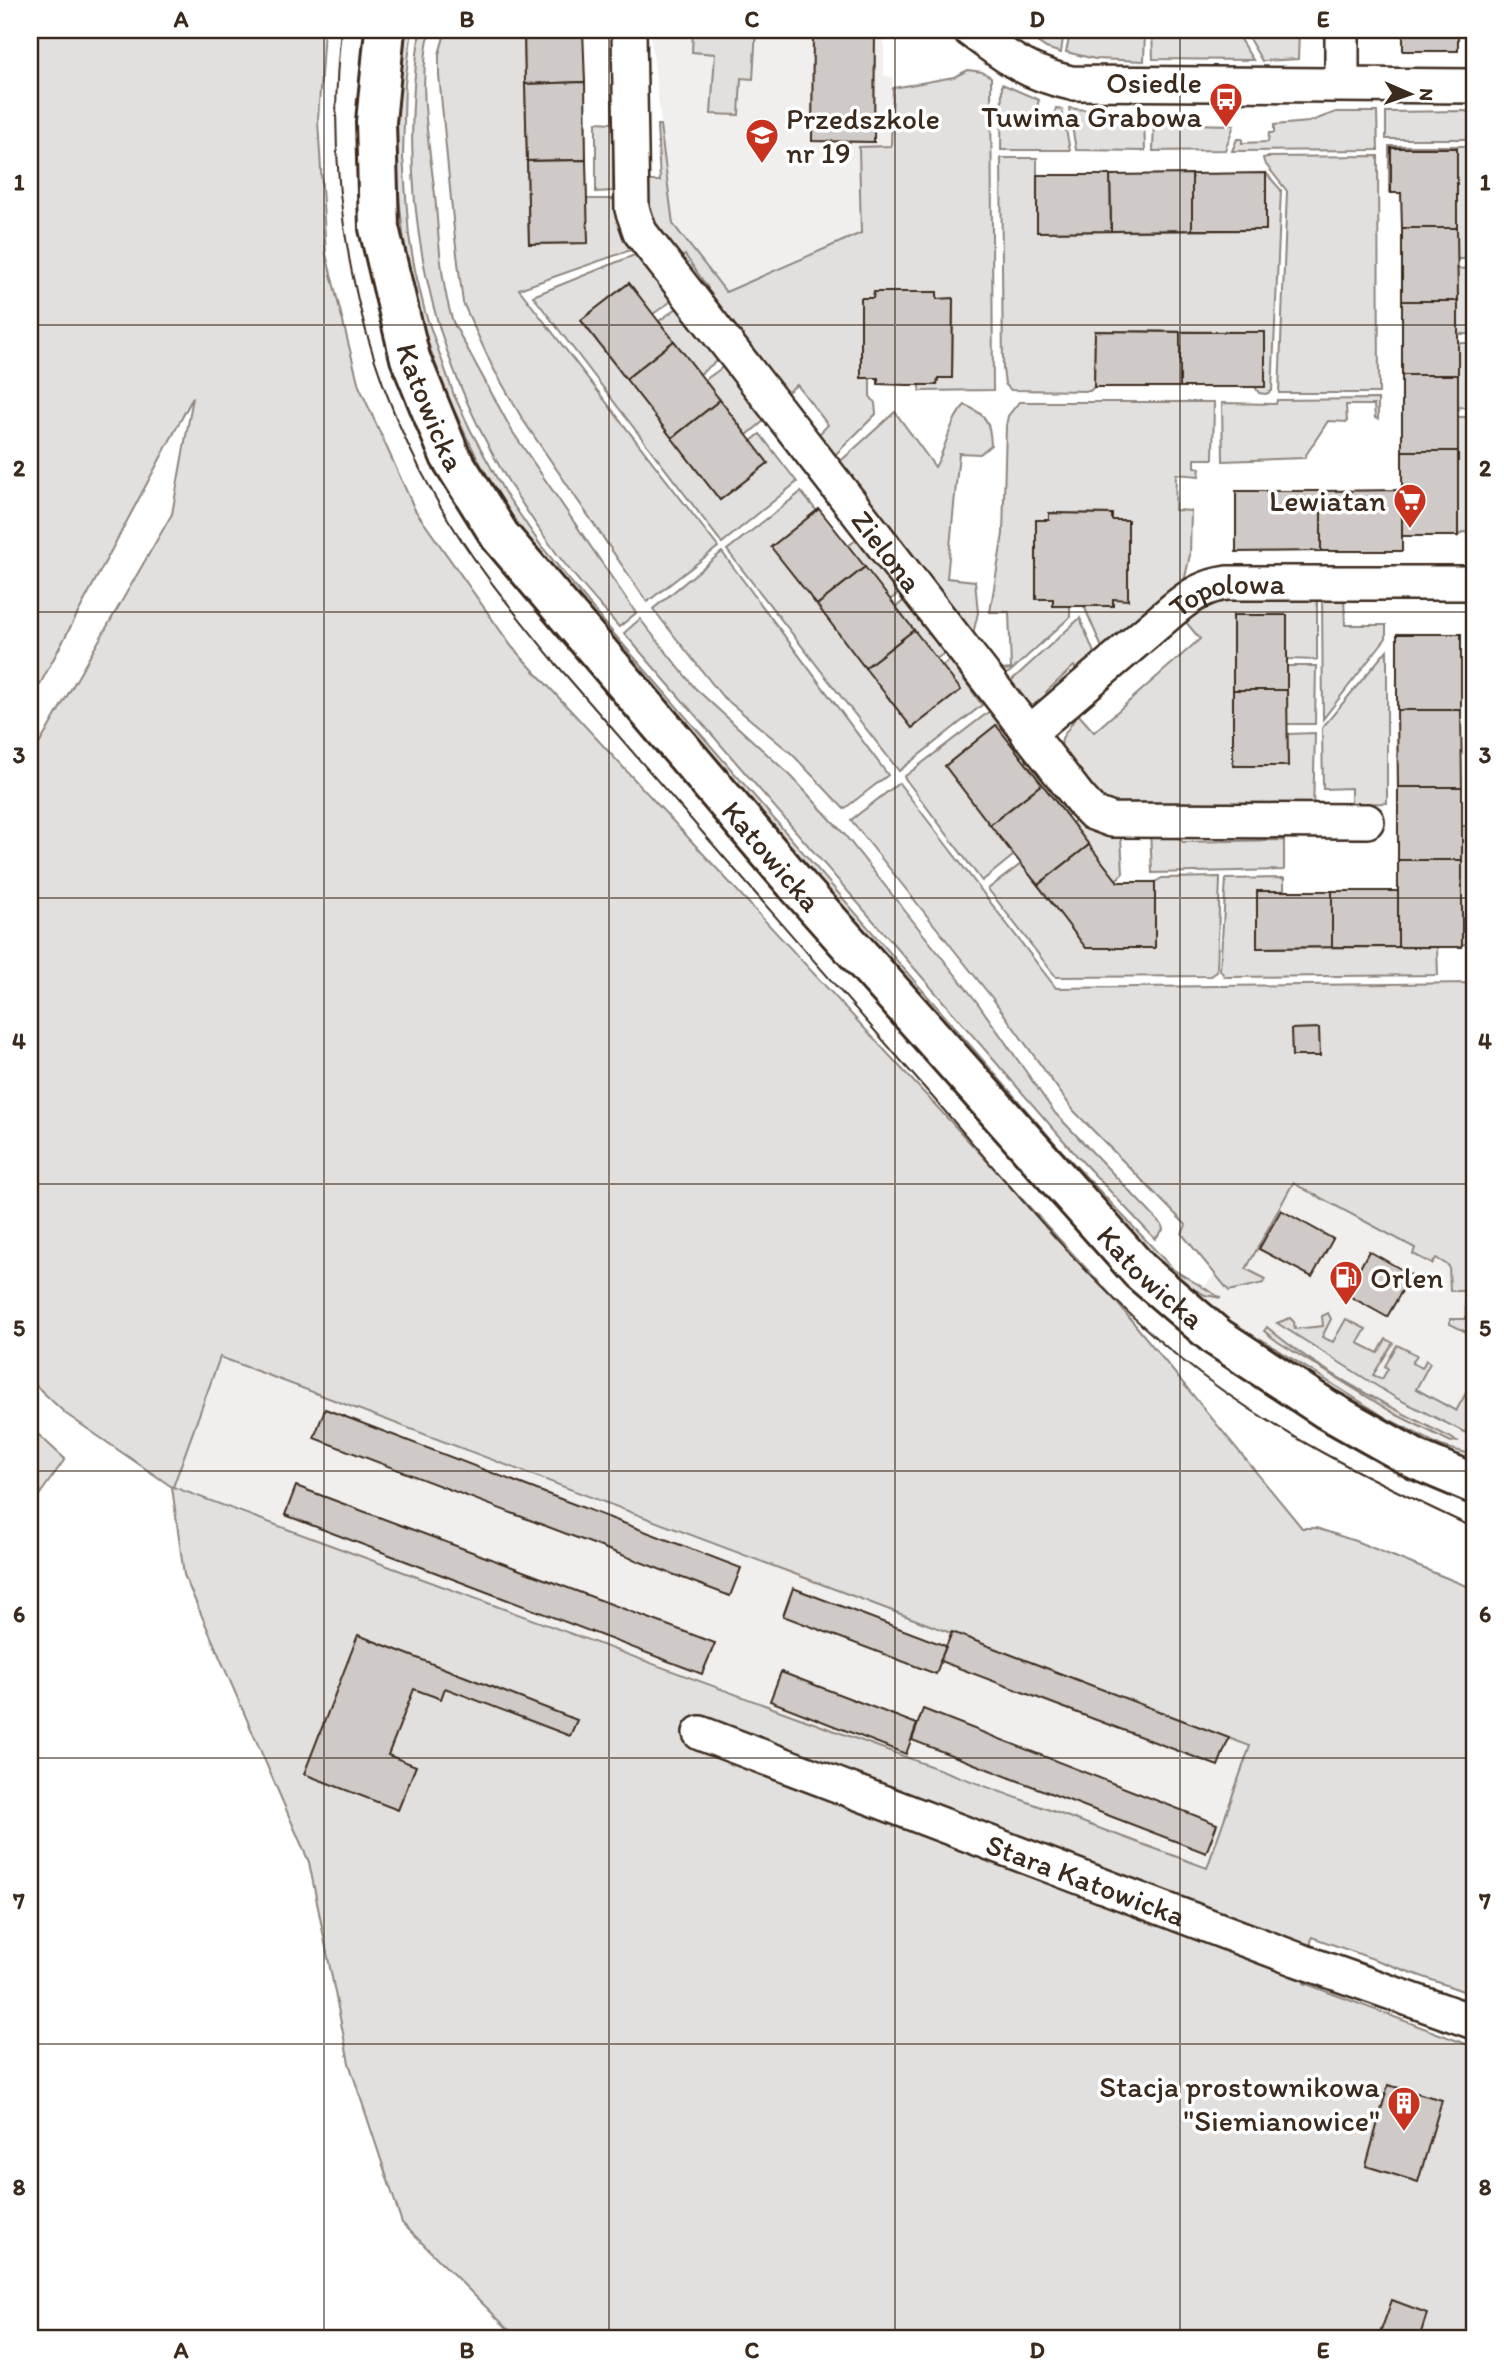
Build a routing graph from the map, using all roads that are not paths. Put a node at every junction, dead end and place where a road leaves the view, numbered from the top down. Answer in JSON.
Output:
{"nodes":[{"id":1,"x":385,"y":30,"type":"edge"},
{"id":2,"x":629,"y":30,"type":"edge"},
{"id":3,"x":970,"y":30,"type":"edge"},
{"id":4,"x":1342,"y":30,"type":"edge"},
{"id":5,"x":1342,"y":84,"type":"junction"},
{"id":6,"x":1474,"y":86,"type":"edge"},
{"id":7,"x":1474,"y":583,"type":"edge"},
{"id":8,"x":1028,"y":734,"type":"junction"},
{"id":9,"x":1367,"y":821,"type":"dead end"},
{"id":10,"x":1474,"y":1484,"type":"edge"},
{"id":11,"x":700,"y":1733,"type":"dead end"},
{"id":12,"x":1474,"y":2022,"type":"edge"}],
"edges":[{"from":1,"to":10,"type":"main road","name":"Katowicka"},
{"from":2,"to":8,"type":"street","name":"Zielona"},
{"from":3,"to":5,"type":"street"},
{"from":4,"to":5,"type":"street"},
{"from":5,"to":6,"type":"street"},
{"from":7,"to":8,"type":"street","name":"Topolowa"},
{"from":8,"to":9,"type":"street","name":"Zielona"},
{"from":11,"to":12,"type":"street","name":"Stara Katowicka"}]}
